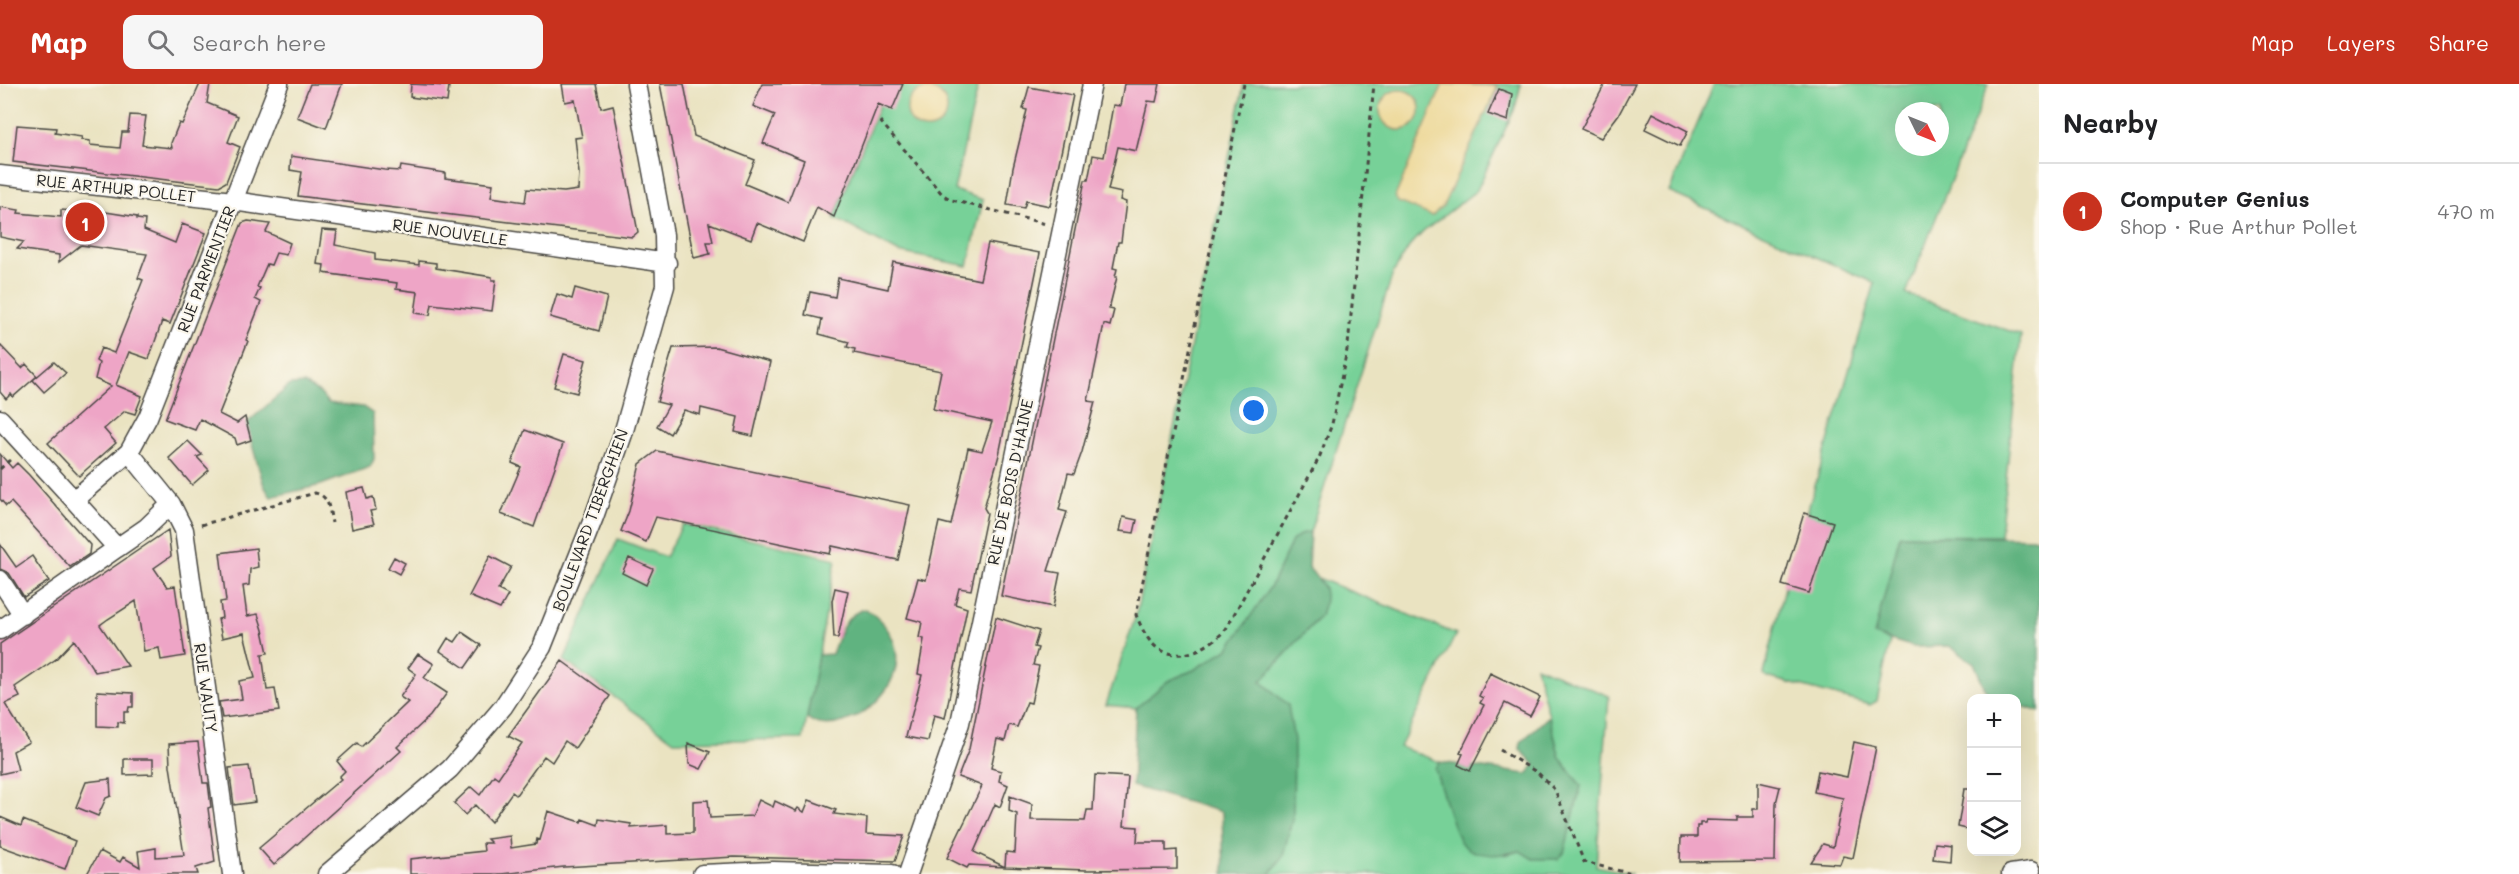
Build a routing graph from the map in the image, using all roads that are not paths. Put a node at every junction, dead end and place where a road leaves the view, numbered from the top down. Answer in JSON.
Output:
{"nodes":[{"id":1,"x":279,"y":84,"type":"edge"},
{"id":2,"x":636,"y":84,"type":"edge"},
{"id":3,"x":1092,"y":84,"type":"edge"},
{"id":4,"x":0,"y":175,"type":"edge"},
{"id":5,"x":233,"y":201,"type":"junction"},
{"id":6,"x":667,"y":263,"type":"junction"},
{"id":7,"x":0,"y":418,"type":"edge"},
{"id":8,"x":129,"y":452,"type":"junction"},
{"id":9,"x":74,"y":500,"type":"junction"},
{"id":10,"x":171,"y":504,"type":"junction"},
{"id":11,"x":117,"y":548,"type":"junction"},
{"id":12,"x":0,"y":579,"type":"edge"},
{"id":13,"x":23,"y":615,"type":"junction"},
{"id":14,"x":0,"y":630,"type":"edge"},
{"id":15,"x":2031,"y":871,"type":"dead end"},
{"id":16,"x":232,"y":874,"type":"edge"},
{"id":17,"x":327,"y":874,"type":"edge"},
{"id":18,"x":702,"y":874,"type":"edge"},
{"id":19,"x":892,"y":874,"type":"edge"},
{"id":20,"x":908,"y":874,"type":"edge"},
{"id":21,"x":2011,"y":874,"type":"edge"}],
"edges":[{"from":1,"to":5,"type":"street","name":"RUE PARMENTIER"},
{"from":2,"to":6,"type":"street","name":"BOULEVARD TIBERGHIEN"},
{"from":3,"to":20,"type":"street","name":"RUE DE BOIS D'HAINE"},
{"from":4,"to":5,"type":"street","name":"RUE ARTHUR POLLET"},
{"from":5,"to":6,"type":"street","name":"RUE NOUVELLE"},
{"from":5,"to":8,"type":"street","name":"RUE PARMENTIER"},
{"from":6,"to":17,"type":"street","name":"BOULEVARD TIBERGHIEN"},
{"from":7,"to":9,"type":"street"},
{"from":8,"to":9,"type":"street","name":"RUE PARMENTIER"},
{"from":8,"to":10,"type":"street"},
{"from":9,"to":11,"type":"street"},
{"from":10,"to":11,"type":"street"},
{"from":10,"to":16,"type":"street","name":"RUE WAUTY"},
{"from":11,"to":13,"type":"street"},
{"from":12,"to":13,"type":"street"},
{"from":13,"to":14,"type":"street"},
{"from":15,"to":21,"type":"street"},
{"from":18,"to":19,"type":"street"}]}
